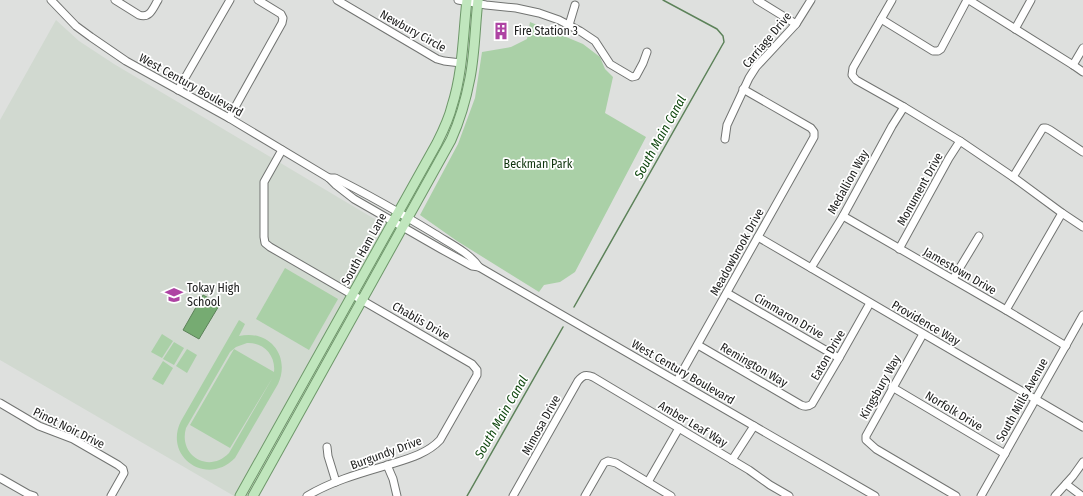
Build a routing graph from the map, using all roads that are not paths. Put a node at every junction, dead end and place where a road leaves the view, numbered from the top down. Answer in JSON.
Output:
{"nodes":[{"id":1,"x":51,"y":0,"type":"edge"},
{"id":2,"x":114,"y":0,"type":"edge"},
{"id":3,"x":158,"y":0,"type":"edge"},
{"id":4,"x":230,"y":0,"type":"edge"},
{"id":5,"x":258,"y":0,"type":"edge"},
{"id":6,"x":337,"y":0,"type":"edge"},
{"id":7,"x":757,"y":0,"type":"edge"},
{"id":8,"x":811,"y":0,"type":"edge"},
{"id":9,"x":892,"y":0,"type":"edge"},
{"id":10,"x":968,"y":0,"type":"edge"},
{"id":11,"x":1031,"y":0,"type":"edge"},
{"id":12,"x":464,"y":1,"type":"edge"},
{"id":13,"x":478,"y":2,"type":"edge"},
{"id":14,"x":575,"y":5,"type":"dead end"},
{"id":15,"x":881,"y":19,"type":"junction"},
{"id":16,"x":796,"y":24,"type":"junction"},
{"id":17,"x":569,"y":25,"type":"junction"},
{"id":18,"x":1015,"y":29,"type":"junction"},
{"id":19,"x":1083,"y":48,"type":"edge"},
{"id":20,"x":647,"y":52,"type":"dead end"},
{"id":21,"x":461,"y":63,"type":"junction"},
{"id":22,"x":1073,"y":65,"type":"junction"},
{"id":23,"x":1083,"y":72,"type":"edge"},
{"id":24,"x":743,"y":89,"type":"junction"},
{"id":25,"x":178,"y":90,"type":"junction"},
{"id":26,"x":904,"y":107,"type":"junction"},
{"id":27,"x":229,"y":118,"type":"junction"},
{"id":28,"x":725,"y":139,"type":"dead end"},
{"id":29,"x":960,"y":141,"type":"junction"},
{"id":30,"x":282,"y":150,"type":"junction"},
{"id":31,"x":1083,"y":152,"type":"edge"},
{"id":32,"x":1013,"y":177,"type":"junction"},
{"id":33,"x":329,"y":178,"type":"junction"},
{"id":34,"x":398,"y":212,"type":"junction"},
{"id":35,"x":1062,"y":213,"type":"junction"},
{"id":36,"x":843,"y":216,"type":"junction"},
{"id":37,"x":407,"y":218,"type":"junction"},
{"id":38,"x":393,"y":221,"type":"junction"},
{"id":39,"x":1083,"y":226,"type":"edge"},
{"id":40,"x":402,"y":227,"type":"junction"},
{"id":41,"x":979,"y":236,"type":"dead end"},
{"id":42,"x":758,"y":237,"type":"junction"},
{"id":43,"x":899,"y":249,"type":"junction"},
{"id":44,"x":479,"y":267,"type":"junction"},
{"id":45,"x":812,"y":268,"type":"junction"},
{"id":46,"x":953,"y":279,"type":"junction"},
{"id":47,"x":727,"y":293,"type":"junction"},
{"id":48,"x":353,"y":295,"type":"junction"},
{"id":49,"x":362,"y":300,"type":"junction"},
{"id":50,"x":870,"y":303,"type":"junction"},
{"id":51,"x":1006,"y":310,"type":"junction"},
{"id":52,"x":1083,"y":315,"type":"edge"},
{"id":53,"x":923,"y":334,"type":"junction"},
{"id":54,"x":698,"y":345,"type":"junction"},
{"id":55,"x":1066,"y":346,"type":"junction"},
{"id":56,"x":839,"y":358,"type":"junction"},
{"id":57,"x":477,"y":370,"type":"joint"},
{"id":58,"x":585,"y":375,"type":"joint"},
{"id":59,"x":677,"y":382,"type":"junction"},
{"id":60,"x":892,"y":387,"type":"junction"},
{"id":61,"x":1036,"y":399,"type":"junction"},
{"id":62,"x":0,"y":404,"type":"edge"},
{"id":63,"x":799,"y":404,"type":"joint"},
{"id":64,"x":754,"y":426,"type":"junction"},
{"id":65,"x":1083,"y":427,"type":"edge"},
{"id":66,"x":679,"y":428,"type":"junction"},
{"id":67,"x":327,"y":447,"type":"dead end"},
{"id":68,"x":1005,"y":454,"type":"junction"},
{"id":69,"x":732,"y":460,"type":"junction"},
{"id":70,"x":1083,"y":462,"type":"edge"},
{"id":71,"x":387,"y":465,"type":"junction"},
{"id":72,"x":0,"y":478,"type":"edge"},
{"id":73,"x":336,"y":482,"type":"junction"},
{"id":74,"x":648,"y":482,"type":"junction"},
{"id":75,"x":1066,"y":484,"type":"junction"},
{"id":76,"x":34,"y":496,"type":"edge"},
{"id":77,"x":111,"y":496,"type":"edge"},
{"id":78,"x":240,"y":496,"type":"edge"},
{"id":79,"x":254,"y":496,"type":"edge"},
{"id":80,"x":307,"y":496,"type":"edge"},
{"id":81,"x":397,"y":496,"type":"edge"},
{"id":82,"x":514,"y":496,"type":"edge"},
{"id":83,"x":585,"y":496,"type":"edge"},
{"id":84,"x":671,"y":496,"type":"edge"},
{"id":85,"x":789,"y":496,"type":"edge"},
{"id":86,"x":875,"y":496,"type":"edge"},
{"id":87,"x":956,"y":496,"type":"edge"},
{"id":88,"x":981,"y":496,"type":"edge"},
{"id":89,"x":1055,"y":496,"type":"edge"},
{"id":90,"x":1082,"y":496,"type":"edge"}],
"edges":[{"from":1,"to":25,"type":"street","name":"West Century Boulevard"},
{"from":2,"to":3,"type":"street"},
{"from":4,"to":25,"type":"street"},
{"from":5,"to":27,"type":"street"},
{"from":6,"to":21,"type":"street","name":"Newbury Circle"},
{"from":7,"to":16,"type":"street"},
{"from":8,"to":16,"type":"street","name":"Carriage Drive"},
{"from":9,"to":15,"type":"street"},
{"from":10,"to":15,"type":"street"},
{"from":10,"to":18,"type":"street"},
{"from":11,"to":18,"type":"street"},
{"from":12,"to":13,"type":"street"},
{"from":12,"to":21,"type":"main road","name":"South Ham Lane"},
{"from":13,"to":17,"type":"street"},
{"from":13,"to":37,"type":"main road","name":"South Ham Lane"},
{"from":14,"to":17,"type":"street"},
{"from":15,"to":26,"type":"street"},
{"from":16,"to":24,"type":"street","name":"Carriage Drive"},
{"from":17,"to":20,"type":"street"},
{"from":18,"to":22,"type":"street"},
{"from":19,"to":22,"type":"street"},
{"from":21,"to":34,"type":"main road","name":"South Ham Lane"},
{"from":22,"to":23,"type":"street"},
{"from":24,"to":28,"type":"street","name":"Carriage Drive"},
{"from":24,"to":42,"type":"street","name":"Meadowbrook Drive"},
{"from":25,"to":27,"type":"street","name":"West Century Boulevard"},
{"from":26,"to":29,"type":"street"},
{"from":26,"to":36,"type":"street","name":"Medallion Way"},
{"from":27,"to":30,"type":"street","name":"West Century Boulevard"},
{"from":29,"to":32,"type":"street"},
{"from":29,"to":43,"type":"street","name":"Monument Drive"},
{"from":30,"to":33,"type":"street","name":"West Century Boulevard"},
{"from":30,"to":48,"type":"street"},
{"from":31,"to":32,"type":"street"},
{"from":32,"to":35,"type":"street"},
{"from":33,"to":34,"type":"street","name":"West Century Boulevard"},
{"from":33,"to":38,"type":"street","name":"West Century Boulevard"},
{"from":34,"to":37,"type":"street","name":"West Century Boulevard"},
{"from":34,"to":38,"type":"main road","name":"South Ham Lane"},
{"from":35,"to":39,"type":"street"},
{"from":35,"to":51,"type":"street"},
{"from":36,"to":43,"type":"street","name":"Jamestown Drive"},
{"from":36,"to":45,"type":"street","name":"Medallion Way"},
{"from":37,"to":40,"type":"main road","name":"South Ham Lane"},
{"from":37,"to":44,"type":"street","name":"West Century Boulevard"},
{"from":38,"to":40,"type":"street","name":"West Century Boulevard"},
{"from":38,"to":48,"type":"main road","name":"South Ham Lane"},
{"from":40,"to":44,"type":"street","name":"West Century Boulevard"},
{"from":40,"to":49,"type":"main road","name":"South Ham Lane"},
{"from":41,"to":46,"type":"street"},
{"from":42,"to":45,"type":"street","name":"Providence Way"},
{"from":42,"to":47,"type":"street","name":"Meadowbrook Drive"},
{"from":43,"to":46,"type":"street","name":"Jamestown Drive"},
{"from":44,"to":59,"type":"street","name":"West Century Boulevard"},
{"from":45,"to":50,"type":"street","name":"Providence Way"},
{"from":46,"to":51,"type":"street","name":"Jamestown Drive"},
{"from":47,"to":54,"type":"street","name":"Meadowbrook Drive"},
{"from":47,"to":56,"type":"street","name":"Cimmaron Drive"},
{"from":48,"to":49,"type":"street","name":"Chablis Drive"},
{"from":48,"to":78,"type":"main road","name":"South Ham Lane"},
{"from":49,"to":57,"type":"street","name":"Chablis Drive"},
{"from":49,"to":79,"type":"main road","name":"South Ham Lane"},
{"from":50,"to":53,"type":"street","name":"Providence Way"},
{"from":50,"to":56,"type":"street","name":"Eaton Drive"},
{"from":51,"to":55,"type":"street","name":"Jamestown Drive"},
{"from":52,"to":55,"type":"street","name":"South Mills Avenue"},
{"from":53,"to":60,"type":"street","name":"Kingsbury Way"},
{"from":53,"to":61,"type":"street","name":"Providence Way"},
{"from":54,"to":59,"type":"street","name":"Meadowbrook Drive"},
{"from":54,"to":63,"type":"street","name":"Remington Way"},
{"from":55,"to":61,"type":"street","name":"South Mills Avenue"},
{"from":56,"to":63,"type":"street","name":"Eaton Drive"},
{"from":57,"to":71,"type":"street","name":"Burgundy Drive"},
{"from":58,"to":66,"type":"street","name":"Amber Leaf Way"},
{"from":58,"to":82,"type":"street","name":"Mimosa Drive"},
{"from":59,"to":64,"type":"street","name":"West Century Boulevard"},
{"from":60,"to":68,"type":"street","name":"Norfolk Drive"},
{"from":60,"to":87,"type":"street","name":"Kingsbury Way"},
{"from":61,"to":65,"type":"street","name":"Providence Way"},
{"from":61,"to":68,"type":"street","name":"South Mills Avenue"},
{"from":62,"to":77,"type":"street","name":"Pinot Noir Drive"},
{"from":64,"to":69,"type":"street"},
{"from":64,"to":86,"type":"street","name":"West Century Boulevard"},
{"from":66,"to":69,"type":"street","name":"Amber Leaf Way"},
{"from":66,"to":74,"type":"street"},
{"from":67,"to":73,"type":"street"},
{"from":68,"to":88,"type":"street","name":"South Mills Avenue"},
{"from":69,"to":85,"type":"street","name":"Amber Leaf Way"},
{"from":70,"to":75,"type":"street"},
{"from":71,"to":73,"type":"street","name":"Burgundy Drive"},
{"from":71,"to":81,"type":"street"},
{"from":72,"to":76,"type":"street"},
{"from":73,"to":80,"type":"street","name":"Burgundy Drive"},
{"from":74,"to":83,"type":"street"},
{"from":74,"to":84,"type":"street"},
{"from":75,"to":89,"type":"street"},
{"from":75,"to":90,"type":"street"}]}
